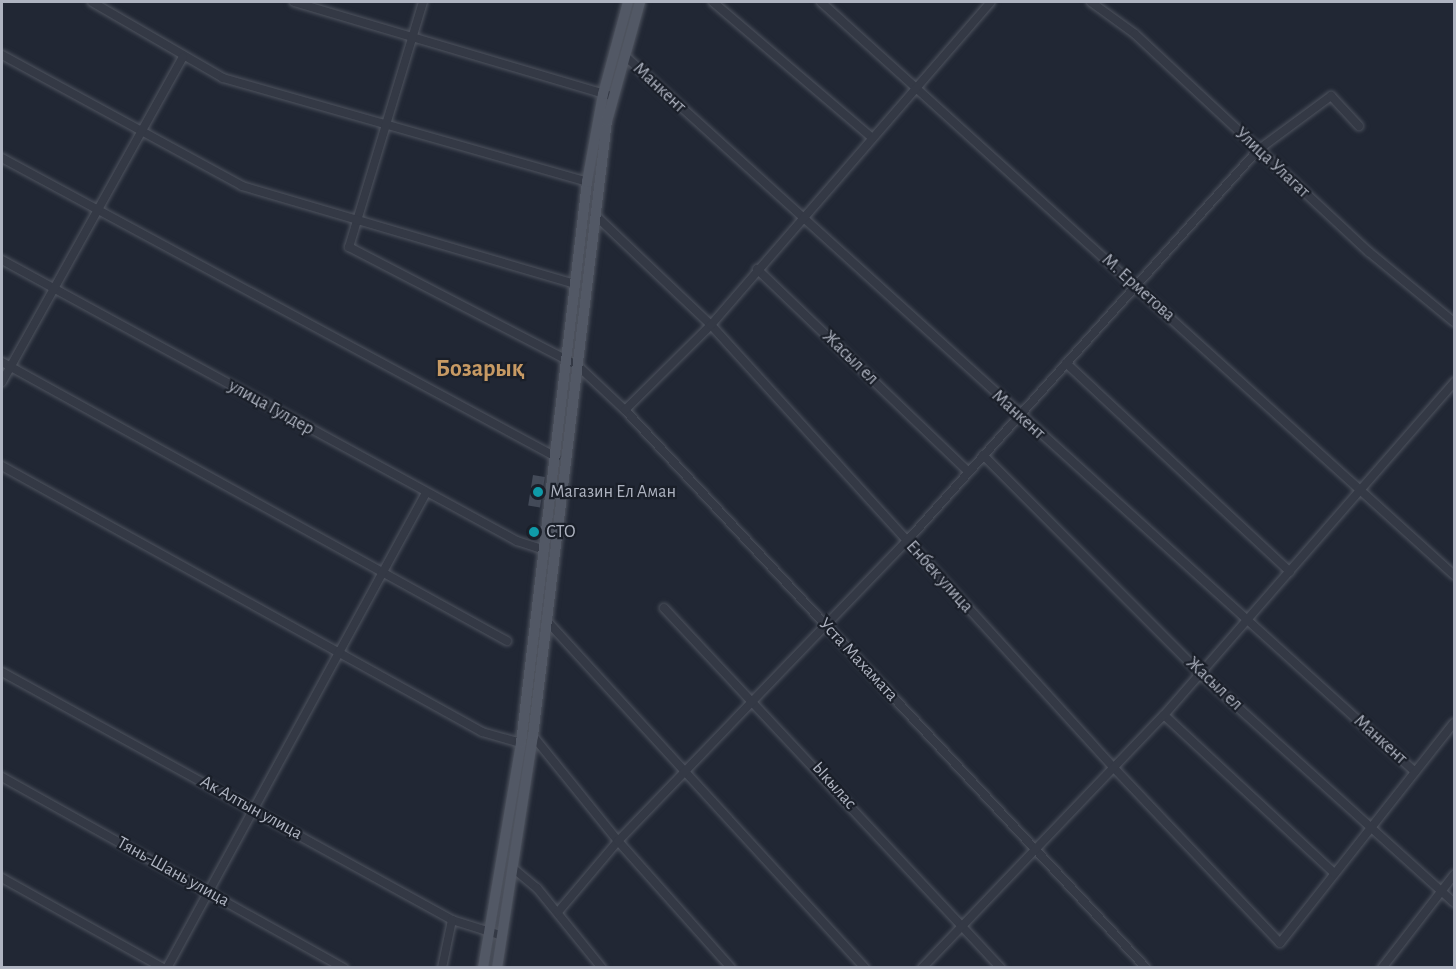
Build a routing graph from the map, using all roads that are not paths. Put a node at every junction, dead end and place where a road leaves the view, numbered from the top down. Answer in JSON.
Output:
{"nodes":[{"id":1,"x":92,"y":2,"type":"edge"},
{"id":2,"x":294,"y":2,"type":"edge"},
{"id":3,"x":423,"y":2,"type":"edge"},
{"id":4,"x":628,"y":2,"type":"edge"},
{"id":5,"x":640,"y":2,"type":"edge"},
{"id":6,"x":713,"y":2,"type":"edge"},
{"id":7,"x":821,"y":2,"type":"edge"},
{"id":8,"x":992,"y":2,"type":"edge"},
{"id":9,"x":1090,"y":2,"type":"edge"},
{"id":10,"x":412,"y":37,"type":"junction"},
{"id":11,"x":2,"y":55,"type":"edge"},
{"id":12,"x":625,"y":56,"type":"junction"},
{"id":13,"x":183,"y":57,"type":"junction"},
{"id":14,"x":917,"y":88,"type":"junction"},
{"id":15,"x":609,"y":95,"type":"junction"},
{"id":16,"x":1359,"y":126,"type":"dead end"},
{"id":17,"x":385,"y":127,"type":"junction"},
{"id":18,"x":138,"y":132,"type":"junction"},
{"id":19,"x":872,"y":138,"type":"junction"},
{"id":20,"x":1258,"y":150,"type":"junction"},
{"id":21,"x":2,"y":158,"type":"edge"},
{"id":22,"x":587,"y":182,"type":"junction"},
{"id":23,"x":97,"y":210,"type":"junction"},
{"id":24,"x":595,"y":215,"type":"junction"},
{"id":25,"x":799,"y":218,"type":"junction"},
{"id":26,"x":357,"y":219,"type":"junction"},
{"id":27,"x":2,"y":260,"type":"edge"},
{"id":28,"x":757,"y":269,"type":"junction"},
{"id":29,"x":576,"y":284,"type":"junction"},
{"id":30,"x":1136,"y":286,"type":"junction"},
{"id":31,"x":52,"y":288,"type":"junction"},
{"id":32,"x":1455,"y":322,"type":"edge"},
{"id":33,"x":711,"y":325,"type":"junction"},
{"id":34,"x":565,"y":359,"type":"junction"},
{"id":35,"x":1065,"y":363,"type":"junction"},
{"id":36,"x":6,"y":364,"type":"edge"},
{"id":37,"x":577,"y":365,"type":"junction"},
{"id":38,"x":2,"y":382,"type":"edge"},
{"id":39,"x":1455,"y":382,"type":"edge"},
{"id":40,"x":625,"y":410,"type":"junction"},
{"id":41,"x":1018,"y":415,"type":"junction"},
{"id":42,"x":983,"y":455,"type":"junction"},
{"id":43,"x":556,"y":457,"type":"junction"},
{"id":44,"x":2,"y":466,"type":"edge"},
{"id":45,"x":968,"y":471,"type":"junction"},
{"id":46,"x":1362,"y":491,"type":"junction"},
{"id":47,"x":426,"y":493,"type":"junction"},
{"id":48,"x":906,"y":541,"type":"junction"},
{"id":49,"x":544,"y":550,"type":"junction"},
{"id":50,"x":1290,"y":572,"type":"junction"},
{"id":51,"x":383,"y":573,"type":"junction"},
{"id":52,"x":1455,"y":575,"type":"edge"},
{"id":53,"x":664,"y":608,"type":"dead end"},
{"id":54,"x":1247,"y":620,"type":"junction"},
{"id":55,"x":547,"y":621,"type":"junction"},
{"id":56,"x":824,"y":624,"type":"junction"},
{"id":57,"x":507,"y":641,"type":"dead end"},
{"id":58,"x":339,"y":652,"type":"junction"},
{"id":59,"x":2,"y":672,"type":"edge"},
{"id":60,"x":1201,"y":674,"type":"junction"},
{"id":61,"x":754,"y":699,"type":"junction"},
{"id":62,"x":1164,"y":715,"type":"junction"},
{"id":63,"x":1455,"y":723,"type":"edge"},
{"id":64,"x":533,"y":736,"type":"junction"},
{"id":65,"x":521,"y":743,"type":"junction"},
{"id":66,"x":1114,"y":768,"type":"junction"},
{"id":67,"x":1414,"y":771,"type":"junction"},
{"id":68,"x":684,"y":772,"type":"junction"},
{"id":69,"x":2,"y":777,"type":"edge"},
{"id":70,"x":254,"y":809,"type":"junction"},
{"id":71,"x":1370,"y":828,"type":"junction"},
{"id":72,"x":618,"y":841,"type":"junction"},
{"id":73,"x":1037,"y":850,"type":"junction"},
{"id":74,"x":514,"y":869,"type":"junction"},
{"id":75,"x":1334,"y":873,"type":"junction"},
{"id":76,"x":1455,"y":875,"type":"edge"},
{"id":77,"x":2,"y":878,"type":"edge"},
{"id":78,"x":208,"y":891,"type":"junction"},
{"id":79,"x":1442,"y":891,"type":"junction"},
{"id":80,"x":1455,"y":903,"type":"edge"},
{"id":81,"x":558,"y":912,"type":"junction"},
{"id":82,"x":452,"y":920,"type":"junction"},
{"id":83,"x":962,"y":925,"type":"junction"},
{"id":84,"x":489,"y":930,"type":"junction"},
{"id":85,"x":503,"y":936,"type":"junction"},
{"id":86,"x":165,"y":968,"type":"edge"},
{"id":87,"x":344,"y":968,"type":"edge"},
{"id":88,"x":442,"y":968,"type":"edge"},
{"id":89,"x":483,"y":968,"type":"edge"},
{"id":90,"x":497,"y":968,"type":"edge"},
{"id":91,"x":602,"y":968,"type":"edge"},
{"id":92,"x":731,"y":968,"type":"edge"},
{"id":93,"x":865,"y":968,"type":"edge"},
{"id":94,"x":922,"y":968,"type":"edge"},
{"id":95,"x":1001,"y":968,"type":"edge"},
{"id":96,"x":1146,"y":968,"type":"edge"},
{"id":97,"x":1382,"y":968,"type":"edge"}],
"edges":[{"from":1,"to":13,"type":"street"},
{"from":2,"to":10,"type":"street"},
{"from":3,"to":10,"type":"street"},
{"from":4,"to":15,"type":"main road"},
{"from":5,"to":12,"type":"main road"},
{"from":6,"to":19,"type":"street"},
{"from":7,"to":14,"type":"street","name":"М. Ерметова"},
{"from":8,"to":14,"type":"street"},
{"from":9,"to":20,"type":"street","name":"Улица Улагат"},
{"from":10,"to":15,"type":"street"},
{"from":10,"to":17,"type":"street"},
{"from":11,"to":18,"type":"street"},
{"from":12,"to":15,"type":"main road"},
{"from":12,"to":25,"type":"street","name":"Манкент"},
{"from":13,"to":17,"type":"street"},
{"from":13,"to":18,"type":"street"},
{"from":14,"to":19,"type":"street"},
{"from":14,"to":30,"type":"street","name":"М. Ерметова"},
{"from":15,"to":22,"type":"main road"},
{"from":15,"to":24,"type":"main road"},
{"from":16,"to":20,"type":"street"},
{"from":17,"to":22,"type":"street"},
{"from":17,"to":26,"type":"street"},
{"from":18,"to":23,"type":"street"},
{"from":18,"to":26,"type":"street"},
{"from":19,"to":25,"type":"street"},
{"from":20,"to":30,"type":"street"},
{"from":20,"to":32,"type":"street","name":"Улица Улагат"},
{"from":21,"to":23,"type":"street"},
{"from":22,"to":29,"type":"main road"},
{"from":23,"to":31,"type":"street"},
{"from":23,"to":43,"type":"street"},
{"from":24,"to":33,"type":"street","name":"Енбек улица"},
{"from":24,"to":37,"type":"main road"},
{"from":25,"to":28,"type":"street"},
{"from":25,"to":41,"type":"street","name":"Манкент"},
{"from":26,"to":29,"type":"street"},
{"from":26,"to":34,"type":"street","name":"Уста Махамата"},
{"from":27,"to":31,"type":"street","name":"улица Гулдер"},
{"from":28,"to":33,"type":"street"},
{"from":28,"to":45,"type":"street","name":"Жасыл ел"},
{"from":29,"to":34,"type":"main road"},
{"from":30,"to":35,"type":"street"},
{"from":30,"to":46,"type":"street","name":"М. Ерметова"},
{"from":31,"to":36,"type":"street"},
{"from":31,"to":47,"type":"street","name":"улица Гулдер"},
{"from":33,"to":40,"type":"street"},
{"from":33,"to":48,"type":"street","name":"Енбек улица"},
{"from":34,"to":37,"type":"street","name":"Уста Махамата"},
{"from":34,"to":43,"type":"main road"},
{"from":35,"to":41,"type":"street"},
{"from":35,"to":50,"type":"street"},
{"from":36,"to":38,"type":"street"},
{"from":36,"to":51,"type":"street"},
{"from":37,"to":40,"type":"street","name":"Уста Махамата"},
{"from":37,"to":55,"type":"main road"},
{"from":39,"to":46,"type":"street"},
{"from":40,"to":56,"type":"street","name":"Уста Махамата"},
{"from":41,"to":42,"type":"street"},
{"from":41,"to":54,"type":"street","name":"Манкент"},
{"from":42,"to":45,"type":"street"},
{"from":42,"to":60,"type":"street","name":"Жасыл ел"},
{"from":43,"to":49,"type":"main road"},
{"from":44,"to":58,"type":"street"},
{"from":45,"to":48,"type":"street"},
{"from":46,"to":50,"type":"street"},
{"from":46,"to":52,"type":"street","name":"М. Ерметова"},
{"from":47,"to":49,"type":"street","name":"улица Гулдер"},
{"from":47,"to":51,"type":"street"},
{"from":48,"to":56,"type":"street"},
{"from":48,"to":66,"type":"street","name":"Енбек улица"},
{"from":49,"to":65,"type":"main road"},
{"from":50,"to":54,"type":"street"},
{"from":51,"to":57,"type":"street"},
{"from":51,"to":58,"type":"street"},
{"from":53,"to":61,"type":"street","name":"Ыкылас"},
{"from":54,"to":60,"type":"street"},
{"from":54,"to":67,"type":"street","name":"Манкент"},
{"from":55,"to":64,"type":"main road"},
{"from":55,"to":68,"type":"street"},
{"from":56,"to":61,"type":"street"},
{"from":56,"to":73,"type":"street","name":"Уста Махамата"},
{"from":58,"to":65,"type":"street"},
{"from":58,"to":70,"type":"street"},
{"from":59,"to":70,"type":"street","name":"Ак Алтын улица"},
{"from":60,"to":62,"type":"street"},
{"from":60,"to":71,"type":"street","name":"Жасыл ел"},
{"from":61,"to":68,"type":"street"},
{"from":61,"to":83,"type":"street","name":"Ыкылас"},
{"from":62,"to":66,"type":"street"},
{"from":62,"to":75,"type":"street"},
{"from":63,"to":67,"type":"street"},
{"from":64,"to":72,"type":"street"},
{"from":64,"to":74,"type":"main road"},
{"from":65,"to":84,"type":"main road"},
{"from":66,"to":73,"type":"street"},
{"from":66,"to":75,"type":"street","name":"Енбек улица"},
{"from":67,"to":71,"type":"street"},
{"from":68,"to":72,"type":"street"},
{"from":68,"to":93,"type":"street"},
{"from":69,"to":78,"type":"street","name":"Тянь-Шань улица"},
{"from":70,"to":78,"type":"street"},
{"from":70,"to":82,"type":"street","name":"Ак Алтын улица"},
{"from":71,"to":75,"type":"street"},
{"from":71,"to":79,"type":"street","name":"Жасыл ел"},
{"from":72,"to":81,"type":"street"},
{"from":72,"to":92,"type":"street"},
{"from":73,"to":83,"type":"street"},
{"from":73,"to":96,"type":"street","name":"Уста Махамата"},
{"from":74,"to":81,"type":"street"},
{"from":74,"to":85,"type":"main road"},
{"from":76,"to":79,"type":"street"},
{"from":77,"to":86,"type":"street"},
{"from":78,"to":86,"type":"street"},
{"from":78,"to":87,"type":"street","name":"Тянь-Шань улица"},
{"from":79,"to":80,"type":"street","name":"Жасыл ел"},
{"from":79,"to":97,"type":"street"},
{"from":81,"to":91,"type":"street"},
{"from":82,"to":84,"type":"street","name":"Ак Алтын улица"},
{"from":82,"to":88,"type":"street"},
{"from":83,"to":94,"type":"street"},
{"from":83,"to":95,"type":"street","name":"Ыкылас"},
{"from":84,"to":85,"type":"street","name":"Ак Алтын улица"},
{"from":84,"to":89,"type":"main road"},
{"from":85,"to":90,"type":"main road"}]}
